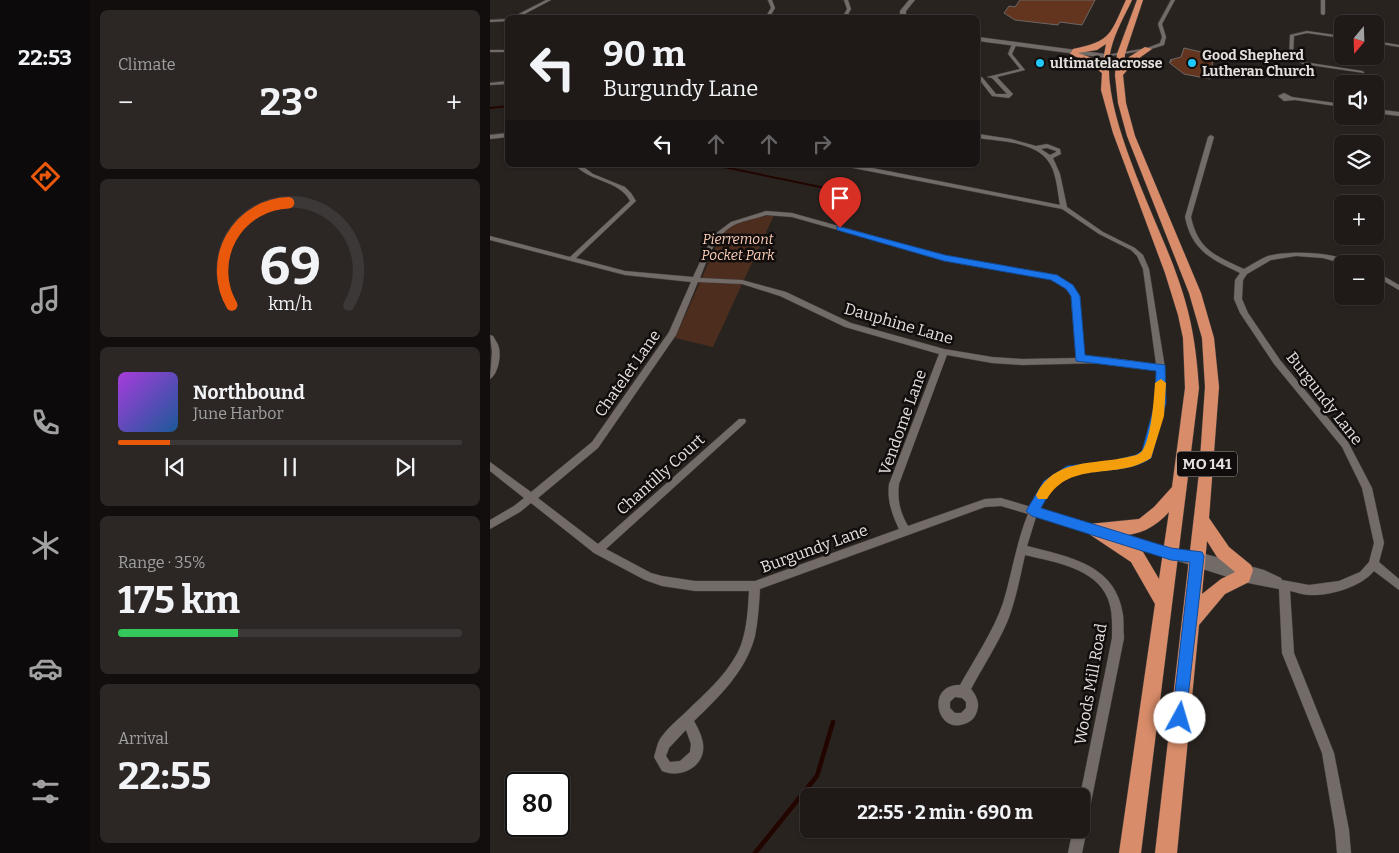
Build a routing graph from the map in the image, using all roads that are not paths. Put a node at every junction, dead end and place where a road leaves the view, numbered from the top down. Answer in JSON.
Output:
{"nodes":[{"id":1,"x":548,"y":0,"type":"edge"},
{"id":2,"x":770,"y":0,"type":"edge"},
{"id":3,"x":846,"y":0,"type":"edge"},
{"id":4,"x":912,"y":0,"type":"edge"},
{"id":5,"x":917,"y":0,"type":"edge"},
{"id":6,"x":1129,"y":0,"type":"edge"},
{"id":7,"x":1140,"y":0,"type":"edge"},
{"id":8,"x":1173,"y":0,"type":"edge"},
{"id":9,"x":1323,"y":0,"type":"edge"},
{"id":10,"x":1323,"y":14,"type":"dead end"},
{"id":11,"x":519,"y":15,"type":"edge"},
{"id":12,"x":769,"y":15,"type":"edge"},
{"id":13,"x":846,"y":15,"type":"edge"},
{"id":14,"x":903,"y":15,"type":"edge"},
{"id":15,"x":908,"y":15,"type":"edge"},
{"id":16,"x":490,"y":21,"type":"edge"},
{"id":17,"x":499,"y":22,"type":"joint"},
{"id":18,"x":505,"y":23,"type":"edge"},
{"id":19,"x":1126,"y":34,"type":"junction"},
{"id":20,"x":1334,"y":36,"type":"edge"},
{"id":21,"x":1111,"y":38,"type":"junction"},
{"id":22,"x":980,"y":40,"type":"edge"},
{"id":23,"x":1384,"y":44,"type":"edge"},
{"id":24,"x":1014,"y":45,"type":"junction"},
{"id":25,"x":1399,"y":46,"type":"edge"},
{"id":26,"x":1151,"y":48,"type":"junction"},
{"id":27,"x":505,"y":50,"type":"edge"},
{"id":28,"x":490,"y":51,"type":"edge"},
{"id":29,"x":1075,"y":52,"type":"junction"},
{"id":30,"x":1106,"y":56,"type":"junction"},
{"id":31,"x":1120,"y":58,"type":"junction"},
{"id":32,"x":1104,"y":71,"type":"junction"},
{"id":33,"x":1362,"y":72,"type":"dead end"},
{"id":34,"x":1120,"y":75,"type":"junction"},
{"id":35,"x":993,"y":76,"type":"junction"},
{"id":36,"x":980,"y":79,"type":"edge"},
{"id":37,"x":980,"y":81,"type":"edge"},
{"id":38,"x":505,"y":82,"type":"edge"},
{"id":39,"x":490,"y":84,"type":"edge"},
{"id":40,"x":1293,"y":98,"type":"dead end"},
{"id":41,"x":1334,"y":105,"type":"edge"},
{"id":42,"x":1384,"y":112,"type":"edge"},
{"id":43,"x":1399,"y":114,"type":"edge"},
{"id":44,"x":505,"y":135,"type":"edge"},
{"id":45,"x":980,"y":136,"type":"edge"},
{"id":46,"x":490,"y":137,"type":"edge"},
{"id":47,"x":1211,"y":137,"type":"dead end"},
{"id":48,"x":1035,"y":148,"type":"junction"},
{"id":49,"x":1050,"y":158,"type":"junction"},
{"id":50,"x":580,"y":167,"type":"edge"},
{"id":51,"x":858,"y":167,"type":"edge"},
{"id":52,"x":1064,"y":208,"type":"junction"},
{"id":53,"x":490,"y":238,"type":"edge"},
{"id":54,"x":571,"y":259,"type":"junction"},
{"id":55,"x":1334,"y":259,"type":"edge"},
{"id":56,"x":1244,"y":272,"type":"junction"},
{"id":57,"x":1384,"y":279,"type":"edge"},
{"id":58,"x":696,"y":280,"type":"junction"},
{"id":59,"x":1399,"y":288,"type":"edge"},
{"id":60,"x":490,"y":338,"type":"edge"},
{"id":61,"x":944,"y":352,"type":"junction"},
{"id":62,"x":1080,"y":359,"type":"junction"},
{"id":63,"x":1161,"y":368,"type":"junction"},
{"id":64,"x":490,"y":376,"type":"edge"},
{"id":65,"x":742,"y":421,"type":"dead end"},
{"id":66,"x":490,"y":466,"type":"edge"},
{"id":67,"x":1180,"y":489,"type":"junction"},
{"id":68,"x":530,"y":498,"type":"junction"},
{"id":69,"x":1032,"y":511,"type":"junction"},
{"id":70,"x":1201,"y":519,"type":"junction"},
{"id":71,"x":490,"y":525,"type":"edge"},
{"id":72,"x":905,"y":530,"type":"junction"},
{"id":73,"x":1094,"y":530,"type":"junction"},
{"id":74,"x":598,"y":550,"type":"junction"},
{"id":75,"x":1023,"y":550,"type":"junction"},
{"id":76,"x":1171,"y":554,"type":"junction"},
{"id":77,"x":1197,"y":560,"type":"junction"},
{"id":78,"x":1373,"y":564,"type":"junction"},
{"id":79,"x":1244,"y":574,"type":"junction"},
{"id":80,"x":1284,"y":585,"type":"junction"},
{"id":81,"x":1399,"y":585,"type":"edge"},
{"id":82,"x":755,"y":586,"type":"junction"},
{"id":83,"x":1164,"y":602,"type":"junction"},
{"id":84,"x":1190,"y":622,"type":"junction"},
{"id":85,"x":963,"y":692,"type":"dead end"},
{"id":86,"x":688,"y":721,"type":"dead end"},
{"id":87,"x":1088,"y":788,"type":"edge"},
{"id":88,"x":1078,"y":838,"type":"edge"},
{"id":89,"x":1075,"y":853,"type":"edge"},
{"id":90,"x":1130,"y":853,"type":"edge"},
{"id":91,"x":1166,"y":853,"type":"edge"},
{"id":92,"x":1344,"y":853,"type":"edge"}],
"edges":[{"from":1,"to":11,"type":"street"},
{"from":2,"to":12,"type":"street"},
{"from":3,"to":13,"type":"street"},
{"from":4,"to":14,"type":"street"},
{"from":5,"to":15,"type":"street"},
{"from":6,"to":21,"type":"highway","number":"MO 141"},
{"from":7,"to":19,"type":"highway","number":"MO 141"},
{"from":8,"to":26,"type":"street"},
{"from":9,"to":10,"type":"street"},
{"from":16,"to":17,"type":"street"},
{"from":17,"to":18,"type":"street"},
{"from":19,"to":26,"type":"highway"},
{"from":19,"to":31,"type":"highway","number":"MO 141"},
{"from":20,"to":33,"type":"street"},
{"from":21,"to":29,"type":"highway"},
{"from":21,"to":30,"type":"highway","number":"MO 141"},
{"from":22,"to":24,"type":"street"},
{"from":23,"to":25,"type":"street"},
{"from":24,"to":29,"type":"street"},
{"from":24,"to":35,"type":"street"},
{"from":26,"to":31,"type":"street"},
{"from":26,"to":34,"type":"highway"},
{"from":27,"to":28,"type":"street"},
{"from":29,"to":30,"type":"street"},
{"from":29,"to":32,"type":"highway"},
{"from":30,"to":31,"type":"highway"},
{"from":30,"to":32,"type":"highway","number":"MO 141"},
{"from":31,"to":34,"type":"highway","number":"MO 141"},
{"from":32,"to":67,"type":"highway","number":"MO 141"},
{"from":34,"to":70,"type":"highway","number":"MO 141"},
{"from":35,"to":36,"type":"street"},
{"from":35,"to":37,"type":"street"},
{"from":38,"to":39,"type":"street"},
{"from":40,"to":41,"type":"street"},
{"from":42,"to":43,"type":"street"},
{"from":44,"to":46,"type":"street"},
{"from":45,"to":48,"type":"street"},
{"from":47,"to":56,"type":"street"},
{"from":48,"to":49,"type":"street"},
{"from":48,"to":49,"type":"street"},
{"from":49,"to":52,"type":"street"},
{"from":50,"to":54,"type":"street"},
{"from":51,"to":52,"type":"street"},
{"from":52,"to":63,"type":"street"},
{"from":53,"to":54,"type":"street","name":"Dauphine Lane"},
{"from":54,"to":58,"type":"street","name":"Dauphine Lane"},
{"from":55,"to":56,"type":"street"},
{"from":56,"to":78,"type":"street","name":"Burgundy Lane"},
{"from":57,"to":59,"type":"street"},
{"from":58,"to":61,"type":"street","name":"Dauphine Lane"},
{"from":58,"to":62,"type":"street","name":"Chatelet Lane"},
{"from":58,"to":68,"type":"street","name":"Chatelet Lane"},
{"from":60,"to":64,"type":"street"},
{"from":61,"to":62,"type":"street","name":"Dauphine Lane"},
{"from":61,"to":72,"type":"street","name":"Vendome Lane"},
{"from":62,"to":63,"type":"street","name":"Dauphine Lane"},
{"from":63,"to":69,"type":"street"},
{"from":65,"to":74,"type":"street","name":"Chantilly Court"},
{"from":66,"to":68,"type":"street","name":"Burgundy Lane"},
{"from":67,"to":73,"type":"highway"},
{"from":67,"to":76,"type":"highway","number":"MO 141"},
{"from":68,"to":71,"type":"street","name":"Chatelet Lane"},
{"from":68,"to":74,"type":"street","name":"Burgundy Lane"},
{"from":69,"to":72,"type":"street","name":"Burgundy Lane"},
{"from":69,"to":73,"type":"street","name":"Burgundy Lane"},
{"from":69,"to":75,"type":"street"},
{"from":70,"to":77,"type":"highway","number":"MO 141"},
{"from":70,"to":79,"type":"highway"},
{"from":72,"to":82,"type":"street","name":"Burgundy Lane"},
{"from":73,"to":76,"type":"street","name":"Burgundy Lane"},
{"from":73,"to":83,"type":"highway"},
{"from":74,"to":82,"type":"street","name":"Burgundy Lane"},
{"from":75,"to":85,"type":"street"},
{"from":75,"to":87,"type":"street","name":"Woods Mill Road"},
{"from":76,"to":77,"type":"street","name":"Burgundy Lane"},
{"from":76,"to":83,"type":"highway","number":"MO 141"},
{"from":77,"to":79,"type":"street","name":"Burgundy Lane"},
{"from":77,"to":84,"type":"highway","number":"MO 141"},
{"from":78,"to":80,"type":"street","name":"Burgundy Lane"},
{"from":78,"to":81,"type":"street"},
{"from":79,"to":80,"type":"street","name":"Burgundy Lane"},
{"from":79,"to":84,"type":"highway"},
{"from":80,"to":92,"type":"street"},
{"from":82,"to":86,"type":"street"},
{"from":83,"to":90,"type":"highway","number":"MO 141"},
{"from":84,"to":91,"type":"highway","number":"MO 141"},
{"from":88,"to":89,"type":"street"}]}
